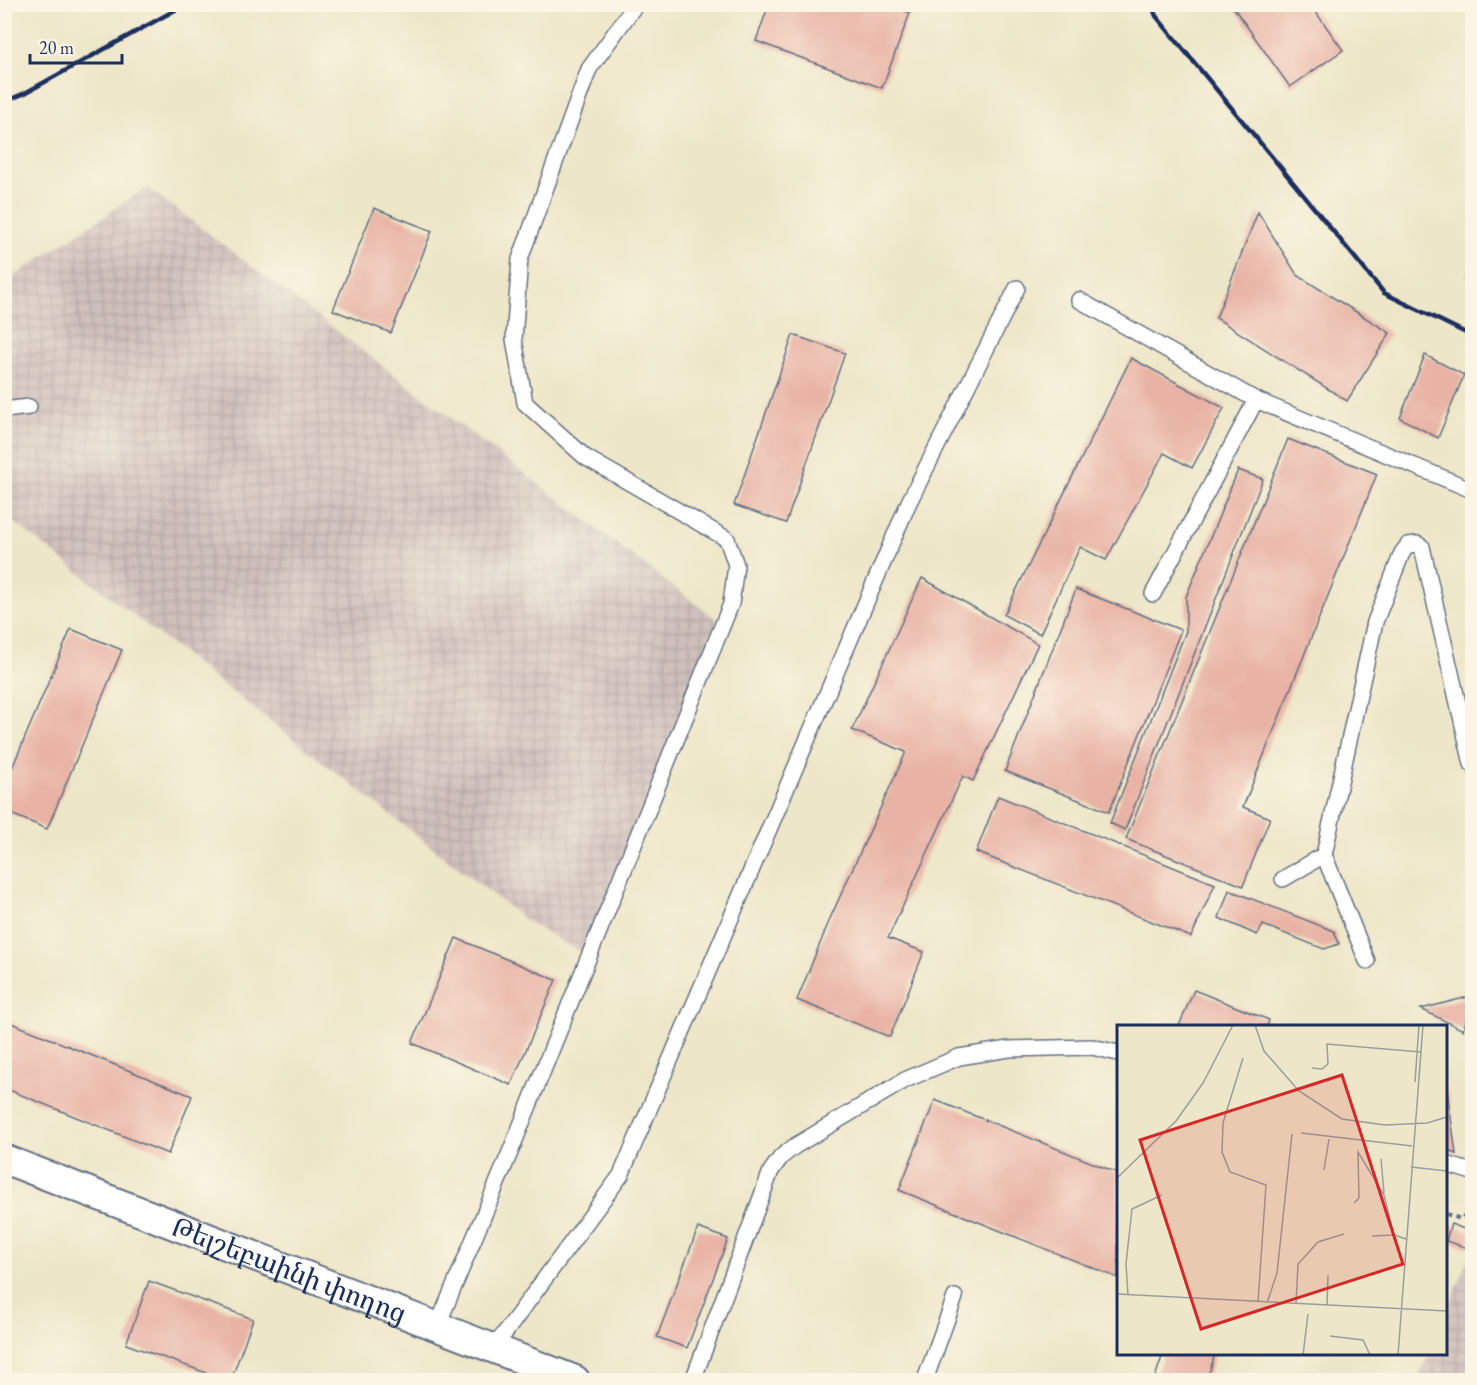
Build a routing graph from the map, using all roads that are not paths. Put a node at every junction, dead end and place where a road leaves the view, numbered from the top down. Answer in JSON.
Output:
{"nodes":[{"id":1,"x":636,"y":4,"type":"edge"},
{"id":2,"x":1017,"y":288,"type":"dead end"},
{"id":3,"x":1079,"y":300,"type":"dead end"},
{"id":4,"x":1256,"y":400,"type":"junction"},
{"id":5,"x":29,"y":407,"type":"dead end"},
{"id":6,"x":4,"y":410,"type":"edge"},
{"id":7,"x":1473,"y":490,"type":"edge"},
{"id":8,"x":1153,"y":594,"type":"dead end"},
{"id":9,"x":1473,"y":764,"type":"edge"},
{"id":10,"x":1324,"y":855,"type":"junction"},
{"id":11,"x":1283,"y":879,"type":"dead end"},
{"id":12,"x":1367,"y":961,"type":"dead end"},
{"id":13,"x":1117,"y":1053,"type":"edge"},
{"id":14,"x":4,"y":1159,"type":"edge"},
{"id":15,"x":1447,"y":1164,"type":"edge"},
{"id":16,"x":1473,"y":1172,"type":"edge"},
{"id":17,"x":955,"y":1297,"type":"dead end"},
{"id":18,"x":437,"y":1327,"type":"junction"},
{"id":19,"x":493,"y":1349,"type":"junction"},
{"id":20,"x":575,"y":1380,"type":"edge"},
{"id":21,"x":693,"y":1380,"type":"edge"},
{"id":22,"x":925,"y":1380,"type":"edge"}],
"edges":[{"from":1,"to":18,"type":"lane"},
{"from":2,"to":19,"type":"lane"},
{"from":3,"to":4,"type":"lane"},
{"from":4,"to":7,"type":"lane"},
{"from":4,"to":8,"type":"lane"},
{"from":5,"to":6,"type":"lane"},
{"from":9,"to":10,"type":"lane"},
{"from":10,"to":11,"type":"lane"},
{"from":10,"to":12,"type":"lane"},
{"from":13,"to":21,"type":"lane"},
{"from":14,"to":18,"type":"street","name":"Թեյշեբաինի փողոց"},
{"from":15,"to":16,"type":"lane"},
{"from":17,"to":22,"type":"lane"},
{"from":18,"to":19,"type":"street","name":"Թեյշեբաինի փողոց"},
{"from":19,"to":20,"type":"street","name":"Թեյշեբաինի փողոց"}]}
